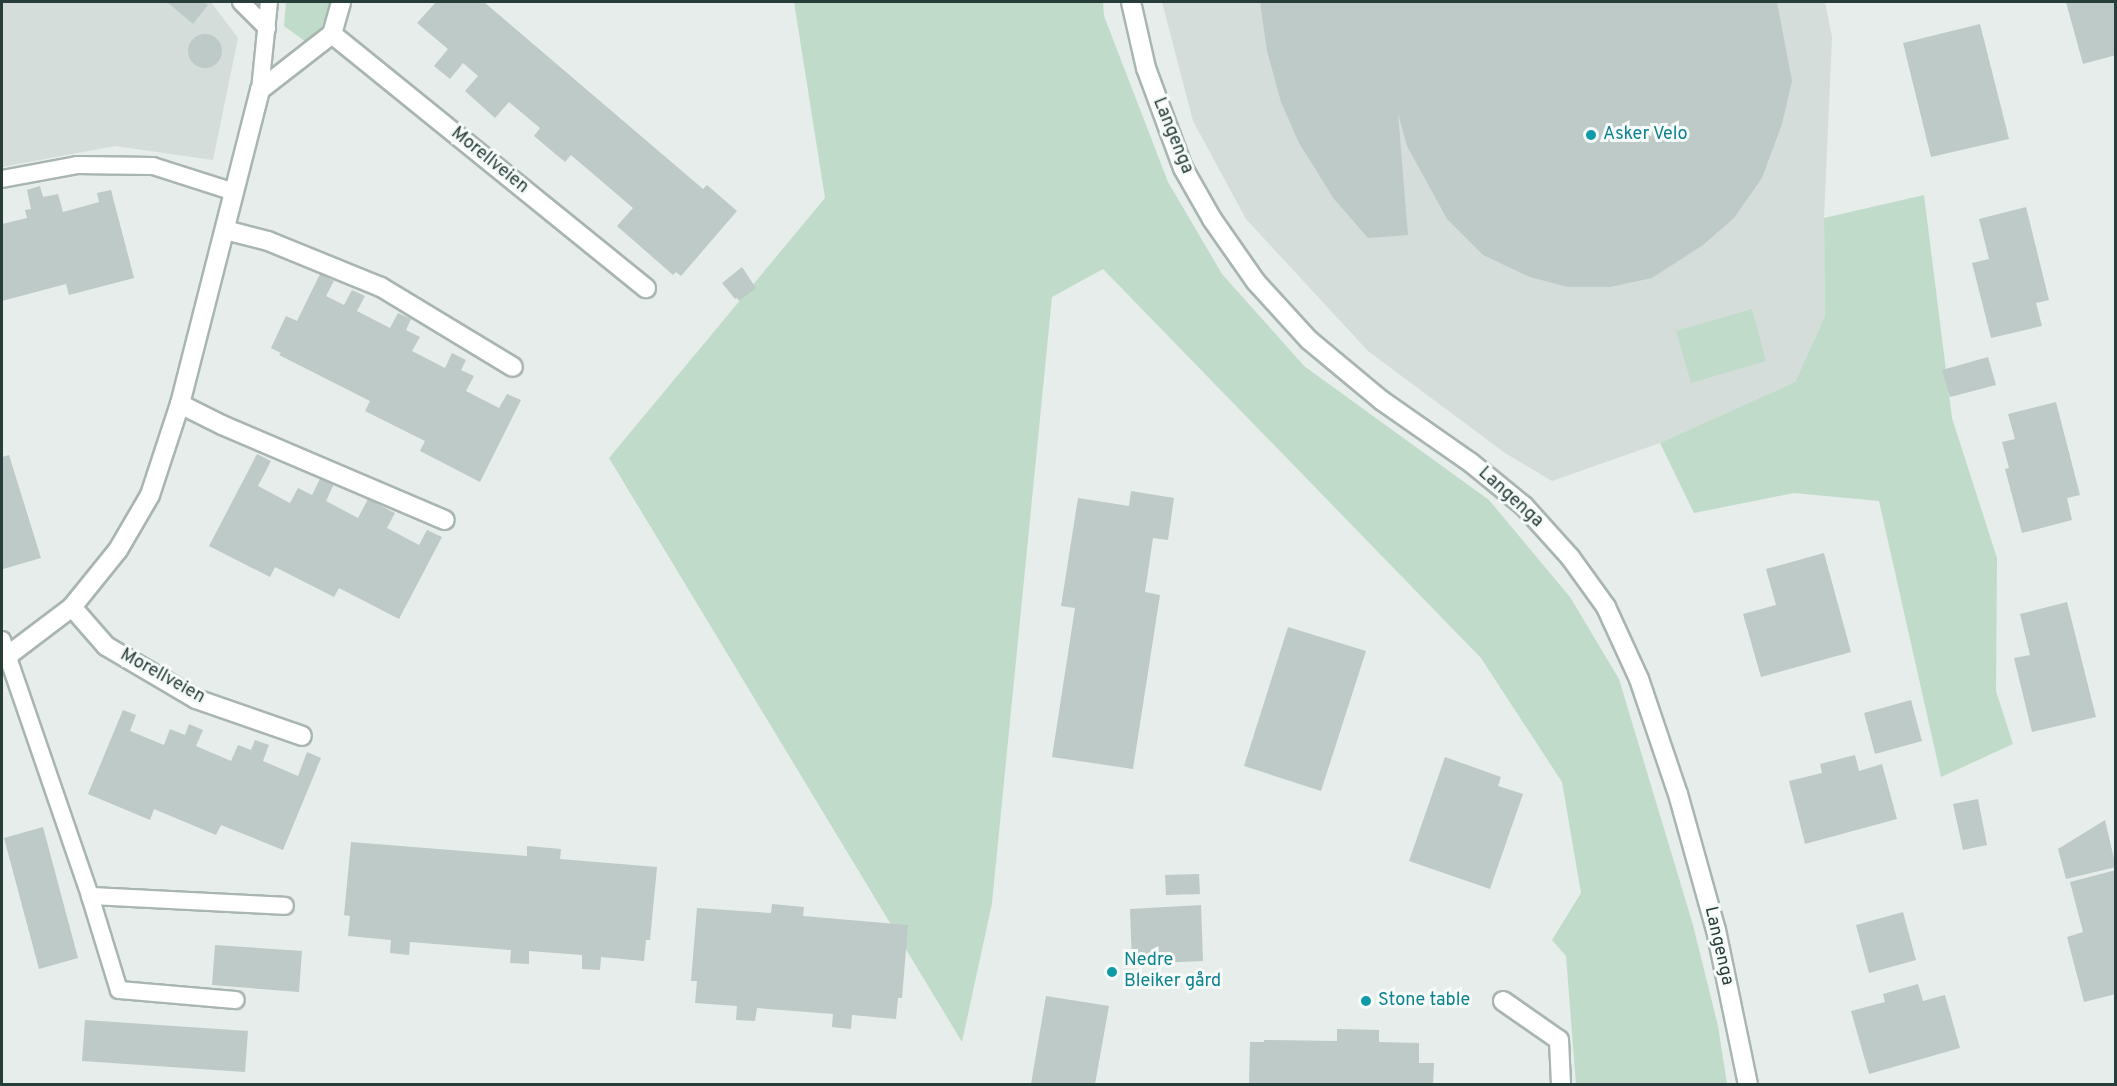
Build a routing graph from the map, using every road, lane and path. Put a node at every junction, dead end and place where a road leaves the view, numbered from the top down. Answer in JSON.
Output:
{"nodes":[{"id":1,"x":241,"y":2,"type":"edge"},
{"id":2,"x":269,"y":2,"type":"edge"},
{"id":3,"x":341,"y":2,"type":"edge"},
{"id":4,"x":1131,"y":2,"type":"edge"},
{"id":5,"x":267,"y":28,"type":"junction"},
{"id":6,"x":332,"y":34,"type":"junction"},
{"id":7,"x":260,"y":90,"type":"junction"},
{"id":8,"x":2,"y":179,"type":"edge"},
{"id":9,"x":234,"y":192,"type":"junction"},
{"id":10,"x":225,"y":230,"type":"junction"},
{"id":11,"x":646,"y":288,"type":"dead end"},
{"id":12,"x":513,"y":367,"type":"dead end"},
{"id":13,"x":180,"y":404,"type":"junction"},
{"id":14,"x":445,"y":520,"type":"dead end"},
{"id":15,"x":72,"y":607,"type":"junction"},
{"id":16,"x":3,"y":652,"type":"edge"},
{"id":17,"x":302,"y":736,"type":"dead end"},
{"id":18,"x":90,"y":896,"type":"junction"},
{"id":19,"x":285,"y":906,"type":"dead end"},
{"id":20,"x":236,"y":1000,"type":"dead end"},
{"id":21,"x":1503,"y":1001,"type":"dead end"},
{"id":22,"x":1561,"y":1084,"type":"edge"},
{"id":23,"x":1748,"y":1084,"type":"edge"}],
"edges":[{"from":1,"to":5,"type":"lane"},
{"from":2,"to":5,"type":"lane"},
{"from":3,"to":6,"type":"street"},
{"from":4,"to":23,"type":"street","name":"Langenga"},
{"from":5,"to":7,"type":"lane"},
{"from":6,"to":7,"type":"street"},
{"from":6,"to":11,"type":"street","name":"Morellveien"},
{"from":7,"to":9,"type":"street"},
{"from":8,"to":9,"type":"lane"},
{"from":9,"to":10,"type":"street"},
{"from":10,"to":12,"type":"street"},
{"from":10,"to":13,"type":"street"},
{"from":13,"to":14,"type":"street"},
{"from":13,"to":15,"type":"street"},
{"from":15,"to":16,"type":"street"},
{"from":15,"to":17,"type":"street","name":"Morellveien"},
{"from":16,"to":18,"type":"lane"},
{"from":18,"to":19,"type":"lane"},
{"from":18,"to":20,"type":"lane"},
{"from":21,"to":22,"type":"street"}]}
